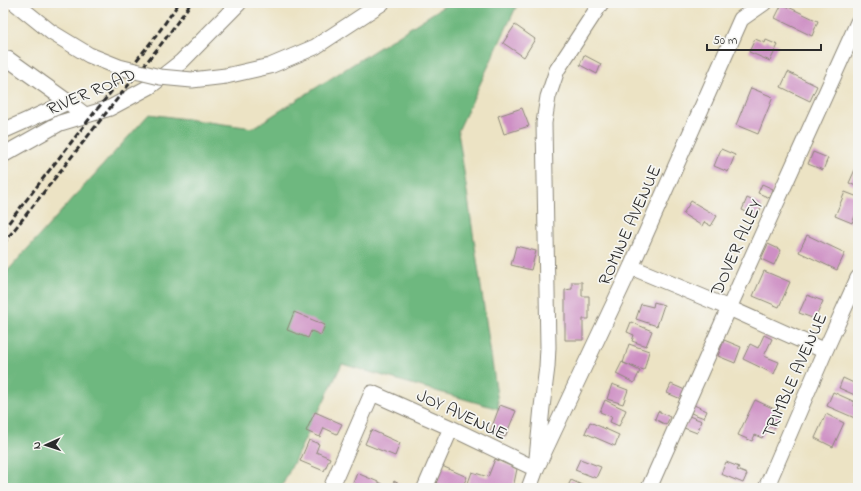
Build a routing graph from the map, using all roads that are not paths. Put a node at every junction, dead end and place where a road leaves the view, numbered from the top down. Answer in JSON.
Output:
{"nodes":[{"id":1,"x":15,"y":3,"type":"edge"},
{"id":2,"x":239,"y":3,"type":"edge"},
{"id":3,"x":382,"y":3,"type":"edge"},
{"id":4,"x":601,"y":3,"type":"edge"},
{"id":5,"x":764,"y":3,"type":"edge"},
{"id":6,"x":858,"y":22,"type":"edge"},
{"id":7,"x":3,"y":62,"type":"edge"},
{"id":8,"x":68,"y":102,"type":"junction"},
{"id":9,"x":85,"y":115,"type":"junction"},
{"id":10,"x":3,"y":131,"type":"edge"},
{"id":11,"x":3,"y":155,"type":"edge"},
{"id":12,"x":631,"y":267,"type":"junction"},
{"id":13,"x":858,"y":278,"type":"edge"},
{"id":14,"x":729,"y":308,"type":"junction"},
{"id":15,"x":825,"y":352,"type":"junction"},
{"id":16,"x":451,"y":428,"type":"junction"},
{"id":17,"x":536,"y":469,"type":"junction"},
{"id":18,"x":334,"y":487,"type":"edge"},
{"id":19,"x":425,"y":488,"type":"edge"},
{"id":20,"x":529,"y":488,"type":"edge"},
{"id":21,"x":649,"y":488,"type":"edge"},
{"id":22,"x":766,"y":488,"type":"edge"}],
"edges":[{"from":1,"to":3,"type":"street","bridge":true},
{"from":2,"to":9,"type":"street","name":"RIVER ROAD"},
{"from":4,"to":17,"type":"street","name":"ROMINE AVENUE"},
{"from":5,"to":12,"type":"street","name":"ROMINE AVENUE"},
{"from":6,"to":14,"type":"street","name":"DOVER ALLEY"},
{"from":7,"to":8,"type":"street"},
{"from":8,"to":9,"type":"street"},
{"from":8,"to":10,"type":"street"},
{"from":9,"to":11,"type":"street","name":"RIVER ROAD"},
{"from":12,"to":14,"type":"street"},
{"from":12,"to":17,"type":"street","name":"ROMINE AVENUE"},
{"from":13,"to":15,"type":"street","name":"TRIMBLE AVENUE"},
{"from":14,"to":15,"type":"street"},
{"from":14,"to":21,"type":"street","name":"DOVER ALLEY"},
{"from":15,"to":22,"type":"street","name":"TRIMBLE AVENUE"},
{"from":16,"to":17,"type":"street","name":"JOY AVENUE"},
{"from":16,"to":18,"type":"street","name":"JOY AVENUE"},
{"from":16,"to":19,"type":"street"},
{"from":17,"to":20,"type":"street","name":"ROMINE AVENUE"}]}
